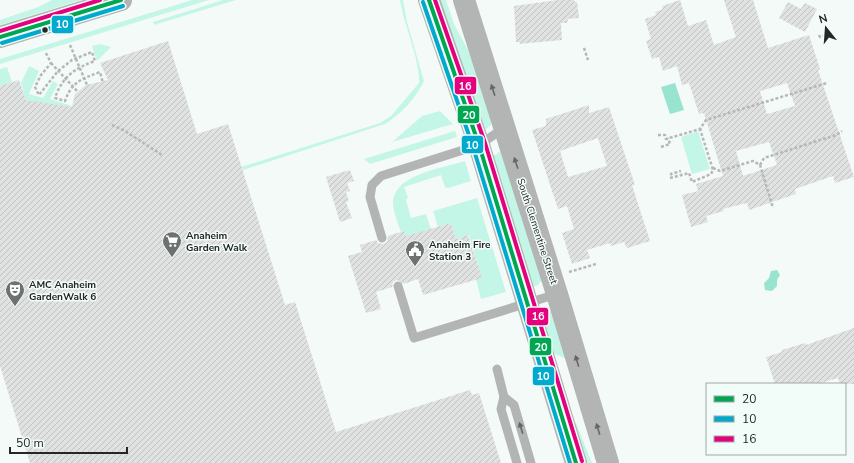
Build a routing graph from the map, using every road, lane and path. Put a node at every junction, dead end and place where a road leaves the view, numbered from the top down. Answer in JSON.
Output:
{"nodes":[{"id":1,"x":121,"y":0,"type":"edge"},
{"id":2,"x":430,"y":0,"type":"edge"},
{"id":3,"x":464,"y":0,"type":"edge"},
{"id":4,"x":829,"y":34,"type":"dead end"},
{"id":5,"x":819,"y":35,"type":"dead end"},
{"id":6,"x":0,"y":37,"type":"edge"},
{"id":7,"x":70,"y":45,"type":"dead end"},
{"id":8,"x":584,"y":48,"type":"dead end"},
{"id":9,"x":46,"y":53,"type":"dead end"},
{"id":10,"x":75,"y":59,"type":"junction"},
{"id":11,"x":588,"y":60,"type":"dead end"},
{"id":12,"x":51,"y":63,"type":"junction"},
{"id":13,"x":79,"y":67,"type":"junction"},
{"id":14,"x":58,"y":71,"type":"junction"},
{"id":15,"x":65,"y":78,"type":"junction"},
{"id":16,"x":84,"y":78,"type":"junction"},
{"id":17,"x":104,"y":83,"type":"dead end"},
{"id":18,"x":827,"y":83,"type":"dead end"},
{"id":19,"x":87,"y":85,"type":"dead end"},
{"id":20,"x":73,"y":86,"type":"junction"},
{"id":21,"x":78,"y":92,"type":"dead end"},
{"id":22,"x":112,"y":125,"type":"dead end"},
{"id":23,"x":505,"y":127,"type":"junction"},
{"id":24,"x":700,"y":129,"type":"junction"},
{"id":25,"x":842,"y":131,"type":"dead end"},
{"id":26,"x":658,"y":135,"type":"dead end"},
{"id":27,"x":668,"y":138,"type":"junction"},
{"id":28,"x":479,"y":145,"type":"junction"},
{"id":29,"x":661,"y":147,"type":"dead end"},
{"id":30,"x":162,"y":155,"type":"dead end"},
{"id":31,"x":760,"y":165,"type":"junction"},
{"id":32,"x":713,"y":168,"type":"junction"},
{"id":33,"x":681,"y":171,"type":"dead end"},
{"id":34,"x":773,"y":208,"type":"dead end"},
{"id":35,"x":382,"y":238,"type":"dead end"},
{"id":36,"x":596,"y":264,"type":"dead end"},
{"id":37,"x":565,"y":273,"type":"dead end"},
{"id":38,"x":398,"y":286,"type":"dead end"},
{"id":39,"x":558,"y":294,"type":"junction"},
{"id":40,"x":528,"y":303,"type":"junction"},
{"id":41,"x":544,"y":361,"type":"junction"},
{"id":42,"x":497,"y":369,"type":"dead end"},
{"id":43,"x":504,"y":397,"type":"junction"},
{"id":44,"x":588,"y":398,"type":"junction"},
{"id":45,"x":517,"y":463,"type":"edge"},
{"id":46,"x":531,"y":463,"type":"edge"},
{"id":47,"x":576,"y":463,"type":"edge"},
{"id":48,"x":608,"y":463,"type":"edge"}],
"edges":[{"from":1,"to":6,"type":"main road"},
{"from":2,"to":28,"type":"street"},
{"from":23,"to":3,"type":"street","name":"South Clementine Street","one_way":true},
{"from":4,"to":5,"type":"path"},
{"from":7,"to":10,"type":"path"},
{"from":8,"to":11,"type":"path"},
{"from":9,"to":12,"type":"path"},
{"from":10,"to":13,"type":"path"},
{"from":10,"to":13,"type":"path"},
{"from":10,"to":14,"type":"path"},
{"from":12,"to":14,"type":"path"},
{"from":12,"to":14,"type":"path"},
{"from":13,"to":15,"type":"path"},
{"from":13,"to":16,"type":"path"},
{"from":14,"to":15,"type":"path"},
{"from":15,"to":20,"type":"path"},
{"from":15,"to":20,"type":"path"},
{"from":16,"to":17,"type":"path"},
{"from":16,"to":19,"type":"path"},
{"from":16,"to":20,"type":"path"},
{"from":18,"to":24,"type":"path"},
{"from":20,"to":21,"type":"path"},
{"from":22,"to":30,"type":"path"},
{"from":23,"to":28,"type":"lane"},
{"from":39,"to":23,"type":"street","name":"South Clementine Street","one_way":true},
{"from":24,"to":27,"type":"path"},
{"from":24,"to":32,"type":"path"},
{"from":25,"to":31,"type":"path"},
{"from":26,"to":27,"type":"path"},
{"from":27,"to":29,"type":"path"},
{"from":28,"to":35,"type":"lane"},
{"from":28,"to":40,"type":"street"},
{"from":31,"to":32,"type":"path"},
{"from":31,"to":34,"type":"path"},
{"from":32,"to":33,"type":"path"},
{"from":36,"to":37,"type":"path"},
{"from":38,"to":40,"type":"lane"},
{"from":39,"to":40,"type":"lane"},
{"from":44,"to":39,"type":"street","name":"South Clementine Street","one_way":true},
{"from":40,"to":41,"type":"street"},
{"from":41,"to":44,"type":"street"},
{"from":41,"to":47,"type":"street"},
{"from":42,"to":43,"type":"lane"},
{"from":43,"to":45,"type":"lane"},
{"from":46,"to":43,"type":"lane","one_way":true},
{"from":48,"to":44,"type":"street","name":"South Clementine Street","one_way":true}]}
